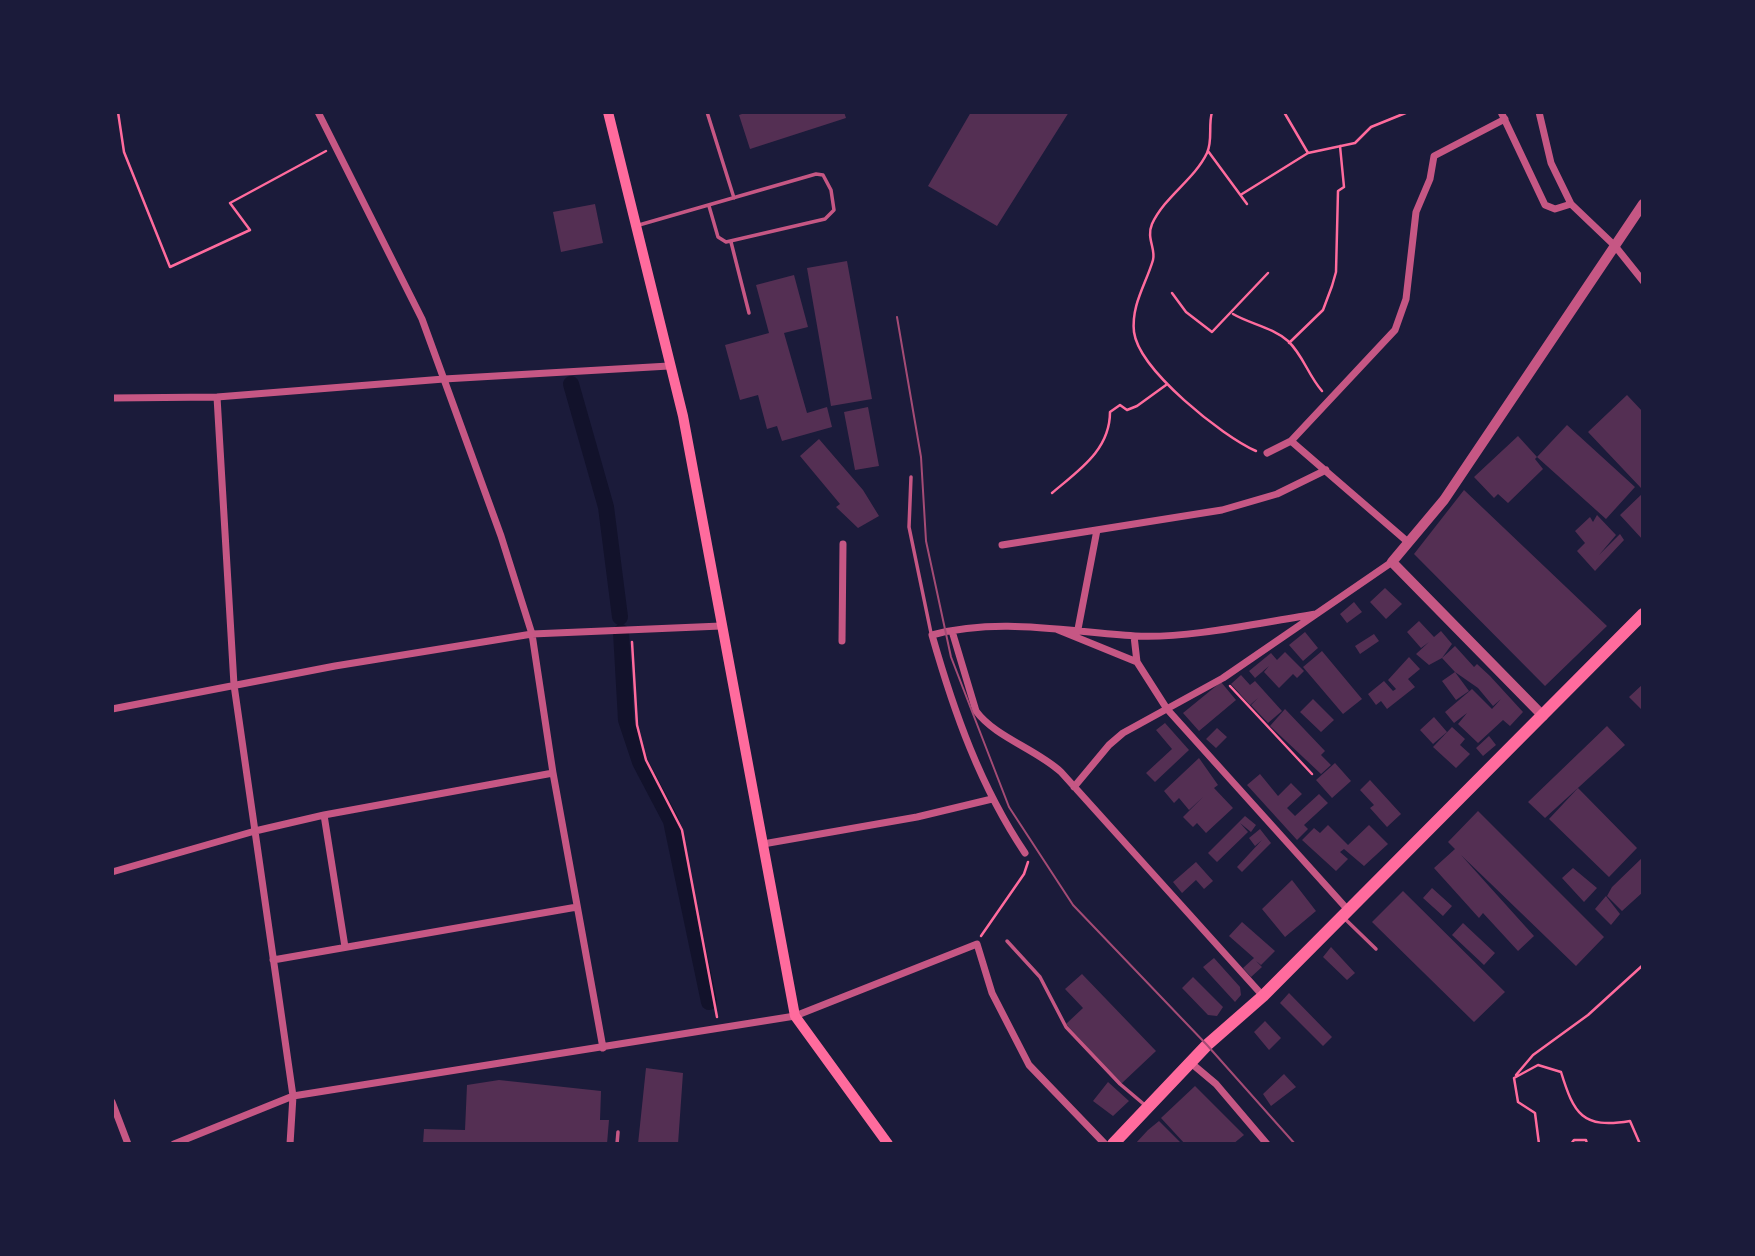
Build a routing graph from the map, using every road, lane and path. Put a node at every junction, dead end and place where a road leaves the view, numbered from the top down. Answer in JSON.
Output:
{"nodes":[{"id":1,"x":118,"y":112,"type":"edge"},
{"id":2,"x":318,"y":112,"type":"edge"},
{"id":3,"x":608,"y":112,"type":"edge"},
{"id":4,"x":707,"y":112,"type":"edge"},
{"id":5,"x":1212,"y":112,"type":"edge"},
{"id":6,"x":1284,"y":112,"type":"edge"},
{"id":7,"x":1408,"y":112,"type":"edge"},
{"id":8,"x":1539,"y":112,"type":"edge"},
{"id":9,"x":1503,"y":116,"type":"edge"},
{"id":10,"x":336,"y":145,"type":"junction"},
{"id":11,"x":1340,"y":146,"type":"junction"},
{"id":12,"x":1208,"y":151,"type":"junction"},
{"id":13,"x":1308,"y":153,"type":"junction"},
{"id":14,"x":1242,"y":194,"type":"junction"},
{"id":15,"x":734,"y":198,"type":"junction"},
{"id":16,"x":1247,"y":204,"type":"dead end"},
{"id":17,"x":1571,"y":204,"type":"junction"},
{"id":18,"x":1643,"y":204,"type":"edge"},
{"id":19,"x":709,"y":206,"type":"junction"},
{"id":20,"x":636,"y":226,"type":"junction"},
{"id":21,"x":731,"y":242,"type":"junction"},
{"id":22,"x":1615,"y":246,"type":"junction"},
{"id":23,"x":1268,"y":273,"type":"dead end"},
{"id":24,"x":1643,"y":281,"type":"edge"},
{"id":25,"x":1172,"y":293,"type":"dead end"},
{"id":26,"x":749,"y":313,"type":"dead end"},
{"id":27,"x":1232,"y":313,"type":"junction"},
{"id":28,"x":1289,"y":343,"type":"junction"},
{"id":29,"x":670,"y":366,"type":"junction"},
{"id":30,"x":444,"y":379,"type":"junction"},
{"id":31,"x":1167,"y":384,"type":"junction"},
{"id":32,"x":112,"y":397,"type":"edge"},
{"id":33,"x":216,"y":397,"type":"junction"},
{"id":34,"x":1329,"y":399,"type":"junction"},
{"id":35,"x":1291,"y":441,"type":"junction"},
{"id":36,"x":1267,"y":453,"type":"joint"},
{"id":37,"x":1326,"y":470,"type":"junction"},
{"id":38,"x":911,"y":477,"type":"dead end"},
{"id":39,"x":1052,"y":493,"type":"dead end"},
{"id":40,"x":1097,"y":530,"type":"junction"},
{"id":41,"x":1409,"y":543,"type":"junction"},
{"id":42,"x":844,"y":544,"type":"dead end"},
{"id":43,"x":1002,"y":545,"type":"dead end"},
{"id":44,"x":1392,"y":562,"type":"junction"},
{"id":45,"x":1317,"y":614,"type":"junction"},
{"id":46,"x":1643,"y":614,"type":"edge"},
{"id":47,"x":721,"y":626,"type":"junction"},
{"id":48,"x":1051,"y":627,"type":"junction"},
{"id":49,"x":1078,"y":629,"type":"junction"},
{"id":50,"x":631,"y":630,"type":"junction"},
{"id":51,"x":952,"y":631,"type":"junction"},
{"id":52,"x":532,"y":634,"type":"junction"},
{"id":53,"x":932,"y":635,"type":"junction"},
{"id":54,"x":1134,"y":636,"type":"junction"},
{"id":55,"x":842,"y":641,"type":"dead end"},
{"id":56,"x":1137,"y":662,"type":"junction"},
{"id":57,"x":1223,"y":678,"type":"junction"},
{"id":58,"x":234,"y":685,"type":"junction"},
{"id":59,"x":112,"y":709,"type":"edge"},
{"id":60,"x":1167,"y":709,"type":"junction"},
{"id":61,"x":1543,"y":716,"type":"junction"},
{"id":62,"x":553,"y":773,"type":"junction"},
{"id":63,"x":1312,"y":774,"type":"dead end"},
{"id":64,"x":1074,"y":787,"type":"junction"},
{"id":65,"x":992,"y":799,"type":"junction"},
{"id":66,"x":324,"y":816,"type":"junction"},
{"id":67,"x":255,"y":831,"type":"junction"},
{"id":68,"x":763,"y":844,"type":"junction"},
{"id":69,"x":1025,"y":853,"type":"joint"},
{"id":70,"x":112,"y":872,"type":"edge"},
{"id":71,"x":577,"y":907,"type":"junction"},
{"id":72,"x":1345,"y":913,"type":"junction"},
{"id":73,"x":989,"y":922,"type":"dead end"},
{"id":74,"x":1007,"y":941,"type":"dead end"},
{"id":75,"x":345,"y":947,"type":"junction"},
{"id":76,"x":1376,"y":949,"type":"dead end"},
{"id":77,"x":273,"y":960,"type":"junction"},
{"id":78,"x":1643,"y":965,"type":"edge"},
{"id":79,"x":1262,"y":996,"type":"junction"},
{"id":80,"x":795,"y":1016,"type":"junction"},
{"id":81,"x":718,"y":1028,"type":"junction"},
{"id":82,"x":603,"y":1048,"type":"junction"},
{"id":83,"x":1191,"y":1063,"type":"junction"},
{"id":84,"x":1514,"y":1078,"type":"junction"},
{"id":85,"x":293,"y":1097,"type":"junction"},
{"id":86,"x":112,"y":1102,"type":"edge"},
{"id":87,"x":1148,"y":1108,"type":"junction"},
{"id":88,"x":618,"y":1132,"type":"dead end"},
{"id":89,"x":1641,"y":1141,"type":"edge"},
{"id":90,"x":128,"y":1144,"type":"edge"},
{"id":91,"x":174,"y":1144,"type":"edge"},
{"id":92,"x":290,"y":1144,"type":"edge"},
{"id":93,"x":617,"y":1144,"type":"edge"},
{"id":94,"x":888,"y":1144,"type":"edge"},
{"id":95,"x":1105,"y":1144,"type":"edge"},
{"id":96,"x":1114,"y":1144,"type":"edge"},
{"id":97,"x":1267,"y":1144,"type":"edge"},
{"id":98,"x":1539,"y":1144,"type":"edge"},
{"id":99,"x":1571,"y":1144,"type":"edge"},
{"id":100,"x":1587,"y":1144,"type":"edge"}],
"edges":[{"from":1,"to":10,"type":"path"},
{"from":2,"to":10,"type":"street"},
{"from":3,"to":20,"type":"main road"},
{"from":4,"to":15,"type":"lane"},
{"from":5,"to":12,"type":"path"},
{"from":6,"to":13,"type":"path"},
{"from":7,"to":11,"type":"path"},
{"from":8,"to":17,"type":"street"},
{"from":9,"to":17,"type":"street"},
{"from":9,"to":34,"type":"street"},
{"from":10,"to":30,"type":"street"},
{"from":11,"to":13,"type":"path"},
{"from":11,"to":28,"type":"path"},
{"from":12,"to":14,"type":"path"},
{"from":12,"to":31,"type":"path"},
{"from":13,"to":14,"type":"path"},
{"from":14,"to":16,"type":"path"},
{"from":15,"to":19,"type":"lane"},
{"from":15,"to":21,"type":"lane"},
{"from":17,"to":22,"type":"street"},
{"from":18,"to":22,"type":"street"},
{"from":19,"to":20,"type":"lane"},
{"from":19,"to":21,"type":"lane"},
{"from":20,"to":29,"type":"main road"},
{"from":21,"to":26,"type":"lane"},
{"from":22,"to":24,"type":"street"},
{"from":22,"to":41,"type":"street"},
{"from":23,"to":27,"type":"path"},
{"from":25,"to":27,"type":"path"},
{"from":27,"to":28,"type":"path"},
{"from":28,"to":34,"type":"path"},
{"from":29,"to":30,"type":"street"},
{"from":29,"to":47,"type":"main road"},
{"from":30,"to":33,"type":"street"},
{"from":30,"to":52,"type":"street"},
{"from":31,"to":36,"type":"path"},
{"from":31,"to":39,"type":"path"},
{"from":32,"to":33,"type":"street"},
{"from":33,"to":58,"type":"street"},
{"from":34,"to":35,"type":"street"},
{"from":35,"to":36,"type":"street"},
{"from":35,"to":37,"type":"street"},
{"from":37,"to":40,"type":"street"},
{"from":37,"to":41,"type":"street"},
{"from":38,"to":53,"type":"lane"},
{"from":40,"to":43,"type":"street"},
{"from":40,"to":49,"type":"street"},
{"from":41,"to":44,"type":"street"},
{"from":42,"to":55,"type":"street"},
{"from":44,"to":45,"type":"street"},
{"from":44,"to":61,"type":"street"},
{"from":45,"to":54,"type":"street"},
{"from":45,"to":57,"type":"street"},
{"from":46,"to":61,"type":"main road"},
{"from":47,"to":50,"type":"street"},
{"from":47,"to":68,"type":"main road"},
{"from":48,"to":49,"type":"street"},
{"from":48,"to":51,"type":"street"},
{"from":48,"to":56,"type":"street"},
{"from":49,"to":54,"type":"street"},
{"from":50,"to":52,"type":"street"},
{"from":50,"to":81,"type":"path"},
{"from":51,"to":53,"type":"street"},
{"from":51,"to":64,"type":"street"},
{"from":52,"to":58,"type":"street"},
{"from":52,"to":62,"type":"street"},
{"from":53,"to":65,"type":"street"},
{"from":54,"to":56,"type":"street"},
{"from":56,"to":60,"type":"street"},
{"from":57,"to":60,"type":"street"},
{"from":57,"to":63,"type":"path"},
{"from":58,"to":59,"type":"street"},
{"from":58,"to":67,"type":"street"},
{"from":60,"to":64,"type":"street"},
{"from":60,"to":72,"type":"street"},
{"from":61,"to":72,"type":"main road"},
{"from":62,"to":66,"type":"street"},
{"from":62,"to":71,"type":"street"},
{"from":64,"to":79,"type":"street"},
{"from":65,"to":68,"type":"street"},
{"from":65,"to":69,"type":"street"},
{"from":66,"to":67,"type":"street"},
{"from":66,"to":75,"type":"street"},
{"from":67,"to":70,"type":"street"},
{"from":67,"to":77,"type":"street"},
{"from":68,"to":80,"type":"main road"},
{"from":69,"to":73,"type":"path"},
{"from":71,"to":75,"type":"street"},
{"from":71,"to":82,"type":"street"},
{"from":72,"to":76,"type":"lane"},
{"from":72,"to":79,"type":"main road"},
{"from":74,"to":87,"type":"lane"},
{"from":75,"to":77,"type":"street"},
{"from":77,"to":85,"type":"street"},
{"from":78,"to":84,"type":"path"},
{"from":79,"to":83,"type":"main road"},
{"from":80,"to":81,"type":"street"},
{"from":80,"to":94,"type":"main road"},
{"from":80,"to":95,"type":"street"},
{"from":81,"to":82,"type":"street"},
{"from":82,"to":85,"type":"street"},
{"from":83,"to":87,"type":"main road"},
{"from":83,"to":97,"type":"street"},
{"from":84,"to":89,"type":"path"},
{"from":84,"to":98,"type":"path"},
{"from":85,"to":91,"type":"street"},
{"from":85,"to":92,"type":"street"},
{"from":86,"to":90,"type":"street"},
{"from":87,"to":96,"type":"main road"},
{"from":88,"to":93,"type":"lane"},
{"from":99,"to":100,"type":"path"}]}
